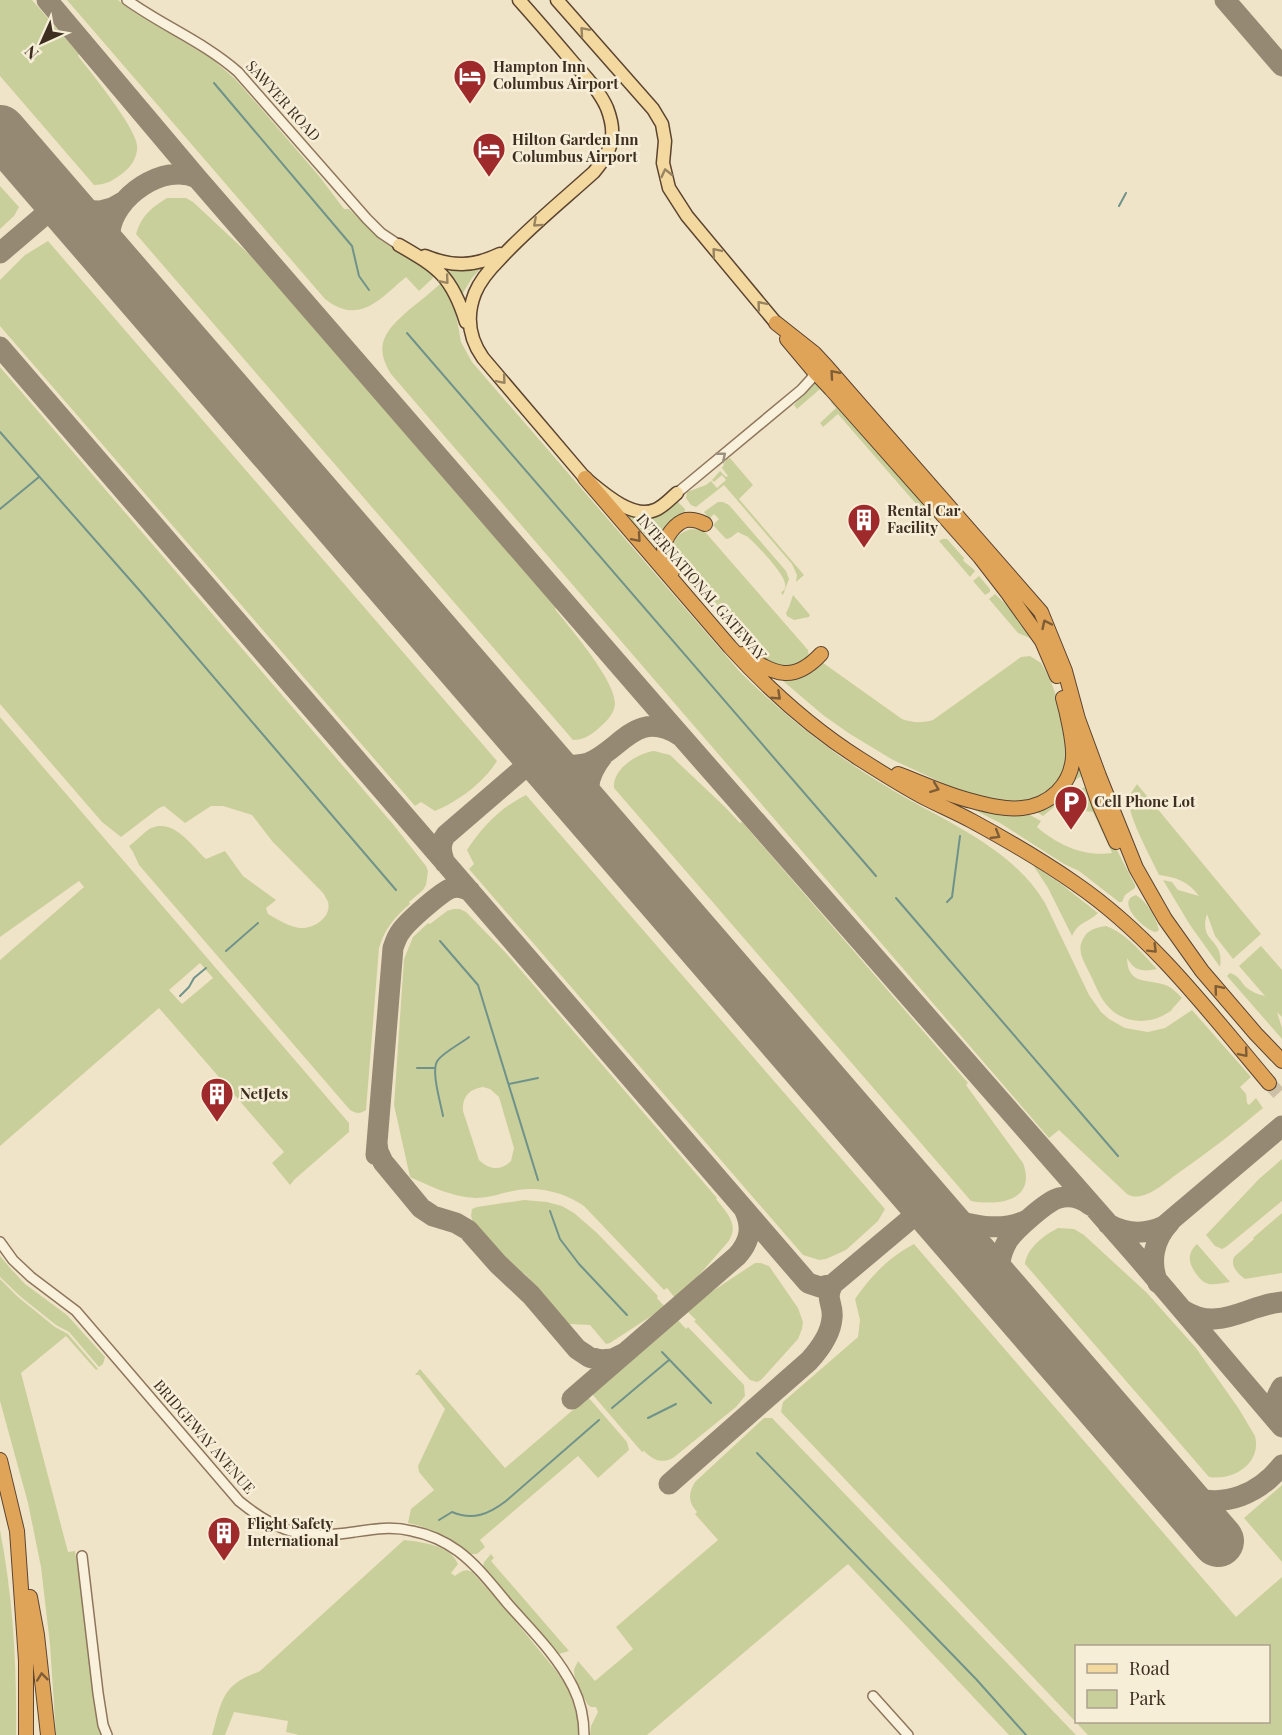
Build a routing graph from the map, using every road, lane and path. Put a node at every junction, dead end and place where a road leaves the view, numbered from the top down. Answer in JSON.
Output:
{"nodes":[{"id":1,"x":127,"y":0,"type":"edge"},
{"id":2,"x":557,"y":0,"type":"edge"},
{"id":3,"x":520,"y":1,"type":"edge"},
{"id":4,"x":399,"y":245,"type":"junction"},
{"id":5,"x":507,"y":251,"type":"junction"},
{"id":6,"x":776,"y":323,"type":"junction"},
{"id":7,"x":470,"y":332,"type":"junction"},
{"id":8,"x":813,"y":370,"type":"junction"},
{"id":9,"x":585,"y":478,"type":"junction"},
{"id":10,"x":677,"y":493,"type":"joint"},
{"id":11,"x":705,"y":524,"type":"dead end"},
{"id":12,"x":695,"y":606,"type":"junction"},
{"id":13,"x":730,"y":647,"type":"junction"},
{"id":14,"x":821,"y":654,"type":"dead end"},
{"id":15,"x":1065,"y":704,"type":"junction"},
{"id":16,"x":860,"y":759,"type":"junction"},
{"id":17,"x":1150,"y":894,"type":"junction"},
{"id":18,"x":1282,"y":1061,"type":"edge"},
{"id":19,"x":1269,"y":1083,"type":"tunnel mouth"},
{"id":20,"x":0,"y":1242,"type":"edge"},
{"id":21,"x":0,"y":1460,"type":"edge"},
{"id":22,"x":17,"y":1531,"type":"junction"},
{"id":23,"x":82,"y":1556,"type":"dead end"},
{"id":24,"x":873,"y":1696,"type":"dead end"},
{"id":25,"x":26,"y":1735,"type":"edge"},
{"id":26,"x":48,"y":1735,"type":"edge"},
{"id":27,"x":108,"y":1735,"type":"edge"},
{"id":28,"x":584,"y":1735,"type":"edge"},
{"id":29,"x":908,"y":1735,"type":"edge"}],
"edges":[{"from":1,"to":4,"type":"street","name":"SAWYER ROAD"},
{"from":6,"to":2,"type":"main road","one_way":true},
{"from":3,"to":5,"type":"main road","one_way":true},
{"from":4,"to":5,"type":"main road"},
{"from":4,"to":7,"type":"main road","name":"INTERNATIONAL GATEWAY","one_way":true},
{"from":5,"to":7,"type":"main road"},
{"from":6,"to":8,"type":"highway"},
{"from":17,"to":6,"type":"highway","one_way":true},
{"from":7,"to":9,"type":"main road","name":"INTERNATIONAL GATEWAY","one_way":true},
{"from":10,"to":8,"type":"street","one_way":true},
{"from":8,"to":15,"type":"highway"},
{"from":9,"to":10,"type":"main road"},
{"from":9,"to":12,"type":"highway","name":"INTERNATIONAL GATEWAY","one_way":true},
{"from":11,"to":12,"type":"highway"},
{"from":12,"to":13,"type":"highway","name":"INTERNATIONAL GATEWAY"},
{"from":13,"to":14,"type":"highway"},
{"from":13,"to":16,"type":"highway","name":"INTERNATIONAL GATEWAY","one_way":true},
{"from":16,"to":15,"type":"highway","one_way":true},
{"from":15,"to":17,"type":"highway"},
{"from":16,"to":19,"type":"highway","name":"INTERNATIONAL GATEWAY","one_way":true},
{"from":18,"to":17,"type":"highway","one_way":true},
{"from":20,"to":28,"type":"street","name":"BRIDGEWAY AVENUE"},
{"from":21,"to":22,"type":"highway"},
{"from":22,"to":25,"type":"highway"},
{"from":26,"to":22,"type":"highway","one_way":true},
{"from":23,"to":27,"type":"street"},
{"from":24,"to":29,"type":"street"}]}
